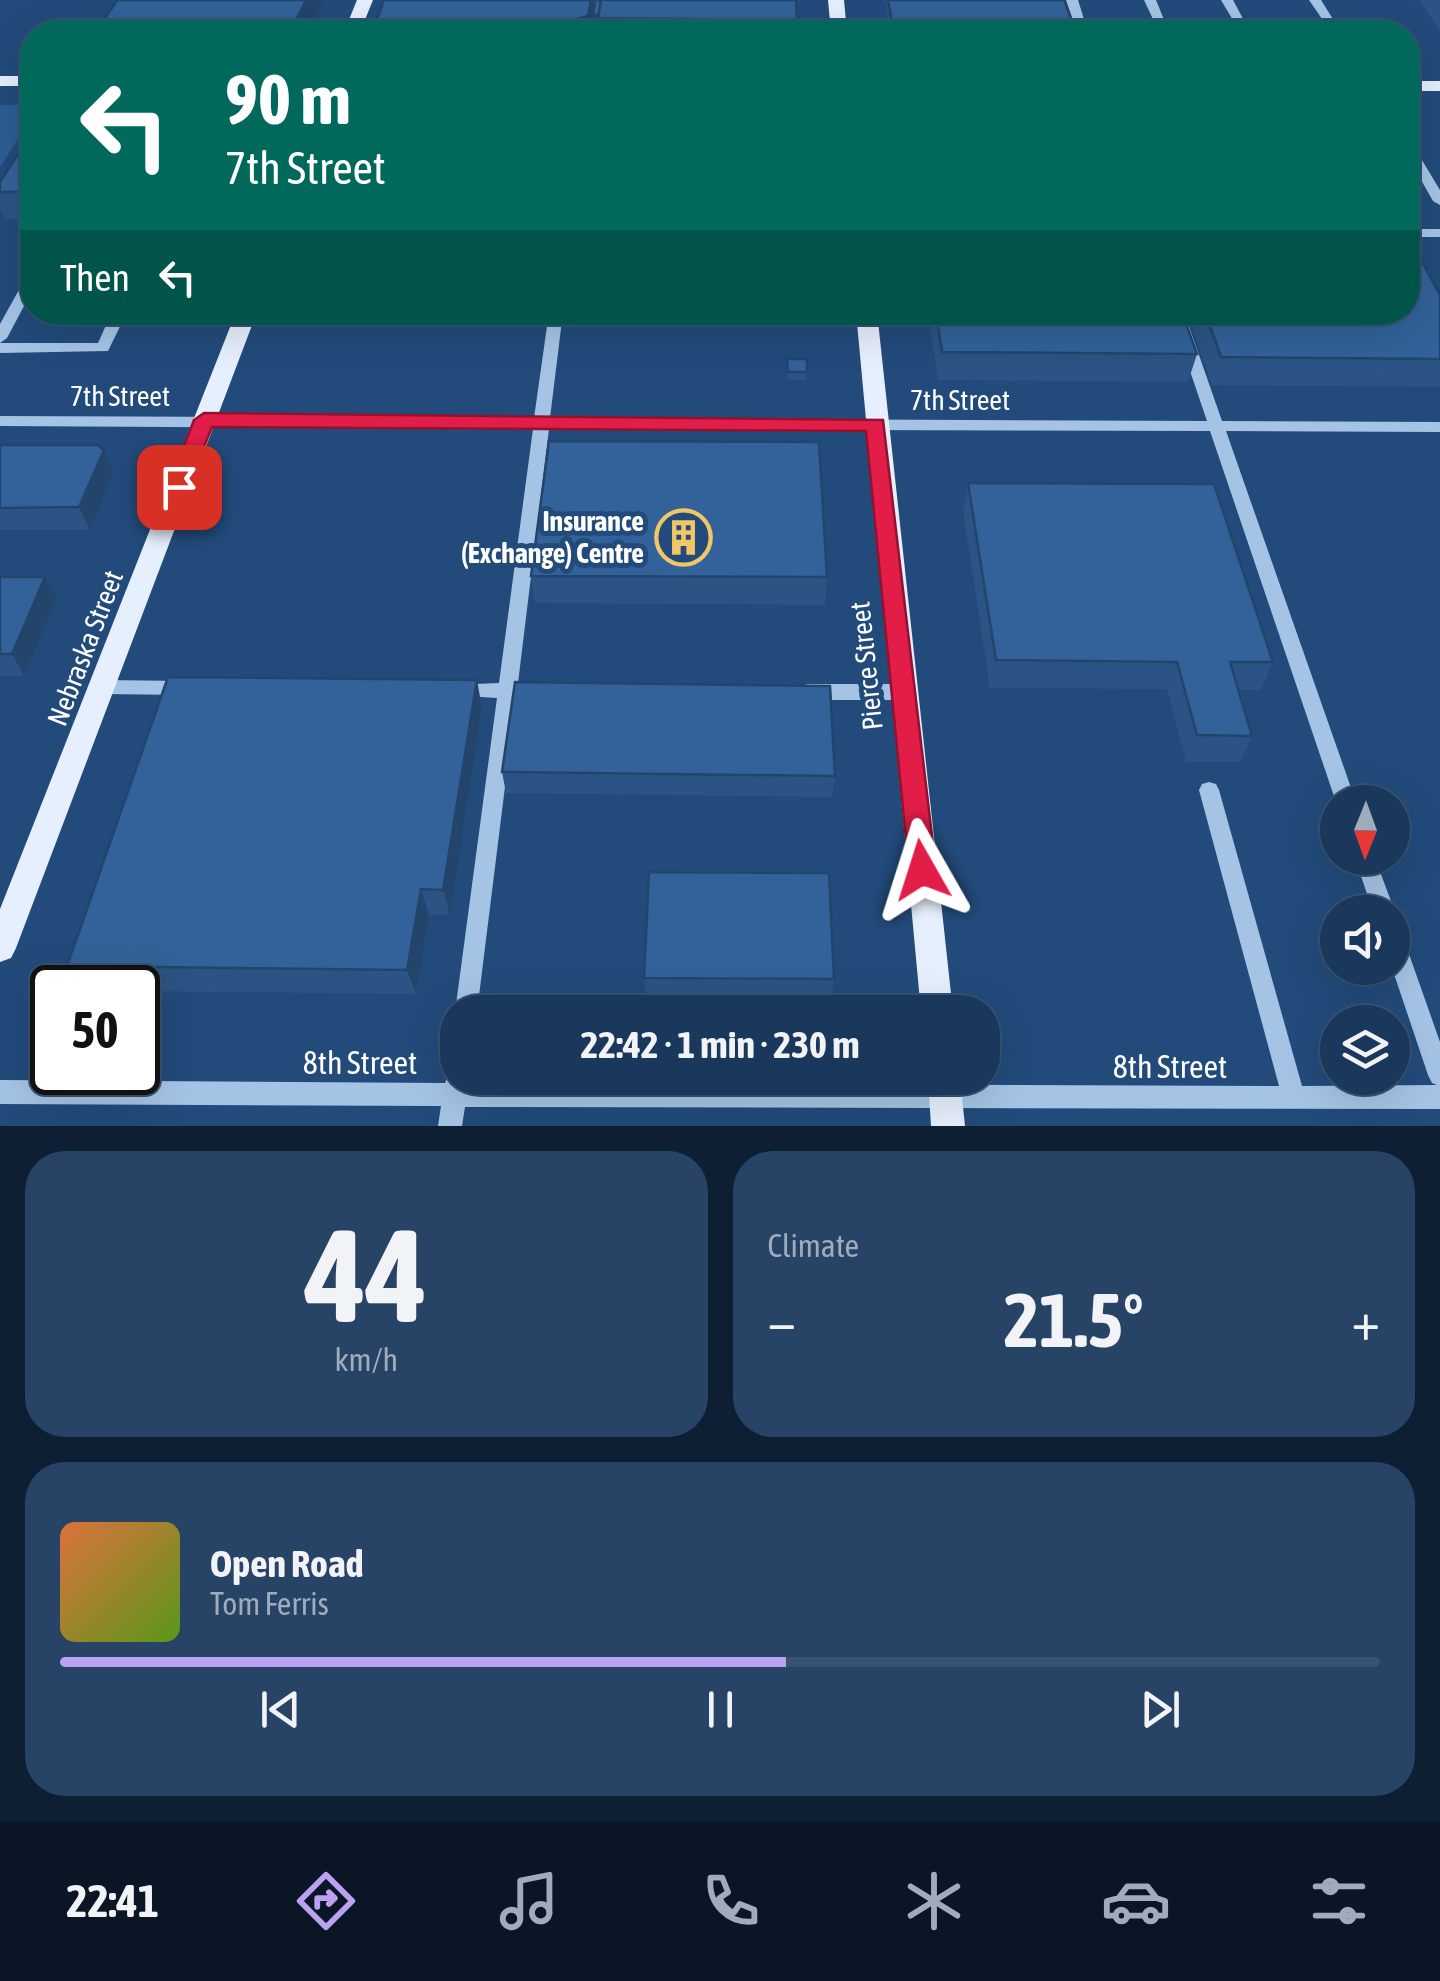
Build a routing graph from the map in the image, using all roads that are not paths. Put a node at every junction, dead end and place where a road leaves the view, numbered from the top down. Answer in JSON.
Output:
{"nodes":[{"id":1,"x":1420,"y":168,"type":"edge"},
{"id":2,"x":1440,"y":202,"type":"edge"},
{"id":3,"x":20,"y":301,"type":"edge"},
{"id":4,"x":114,"y":325,"type":"edge"},
{"id":5,"x":241,"y":325,"type":"edge"},
{"id":6,"x":554,"y":325,"type":"edge"},
{"id":7,"x":867,"y":325,"type":"edge"},
{"id":8,"x":1182,"y":325,"type":"edge"},
{"id":9,"x":0,"y":338,"type":"edge"},
{"id":10,"x":0,"y":348,"type":"edge"},
{"id":11,"x":204,"y":420,"type":"junction"},
{"id":12,"x":0,"y":421,"type":"edge"},
{"id":13,"x":539,"y":423,"type":"junction"},
{"id":14,"x":876,"y":424,"type":"junction"},
{"id":15,"x":1217,"y":426,"type":"junction"},
{"id":16,"x":1440,"y":427,"type":"edge"},
{"id":17,"x":102,"y":687,"type":"junction"},
{"id":18,"x":198,"y":688,"type":"edge"},
{"id":19,"x":429,"y":690,"type":"edge"},
{"id":20,"x":506,"y":691,"type":"junction"},
{"id":21,"x":566,"y":691,"type":"edge"},
{"id":22,"x":785,"y":692,"type":"edge"},
{"id":23,"x":904,"y":692,"type":"junction"},
{"id":24,"x":1340,"y":785,"type":"edge"},
{"id":25,"x":1209,"y":790,"type":"dead end"},
{"id":26,"x":0,"y":948,"type":"edge"},
{"id":27,"x":1409,"y":985,"type":"edge"},
{"id":28,"x":468,"y":995,"type":"edge"},
{"id":29,"x":935,"y":995,"type":"edge"},
{"id":30,"x":1440,"y":1075,"type":"edge"},
{"id":31,"x":440,"y":1086,"type":"edge"},
{"id":32,"x":0,"y":1092,"type":"edge"},
{"id":33,"x":455,"y":1095,"type":"edge"},
{"id":34,"x":750,"y":1095,"type":"edge"},
{"id":35,"x":1440,"y":1097,"type":"edge"},
{"id":36,"x":1294,"y":1098,"type":"junction"},
{"id":37,"x":946,"y":1101,"type":"edge"},
{"id":38,"x":450,"y":1126,"type":"edge"}],
"edges":[{"from":1,"to":2,"type":"street"},
{"from":3,"to":9,"type":"street"},
{"from":4,"to":10,"type":"street"},
{"from":5,"to":11,"type":"main road","name":"Nebraska Street"},
{"from":6,"to":13,"type":"street"},
{"from":7,"to":14,"type":"main road","name":"Pierce Street"},
{"from":8,"to":15,"type":"street"},
{"from":11,"to":12,"type":"street","name":"7th Street"},
{"from":11,"to":13,"type":"street","name":"7th Street"},
{"from":11,"to":17,"type":"main road","name":"Nebraska Street"},
{"from":13,"to":14,"type":"street","name":"7th Street"},
{"from":13,"to":20,"type":"street"},
{"from":14,"to":15,"type":"street","name":"7th Street"},
{"from":14,"to":23,"type":"main road","name":"Pierce Street"},
{"from":15,"to":16,"type":"street","name":"7th Street"},
{"from":15,"to":24,"type":"street"},
{"from":17,"to":18,"type":"street"},
{"from":17,"to":26,"type":"main road","name":"Nebraska Street"},
{"from":19,"to":20,"type":"street"},
{"from":20,"to":21,"type":"street"},
{"from":20,"to":28,"type":"street"},
{"from":22,"to":23,"type":"street"},
{"from":23,"to":29,"type":"main road","name":"Pierce Street"},
{"from":25,"to":36,"type":"street"},
{"from":27,"to":30,"type":"street"},
{"from":31,"to":32,"type":"street","name":"8th Street"},
{"from":33,"to":38,"type":"street"},
{"from":34,"to":37,"type":"street","name":"8th Street"},
{"from":35,"to":36,"type":"street","name":"8th Street"},
{"from":36,"to":37,"type":"street","name":"8th Street"}]}
